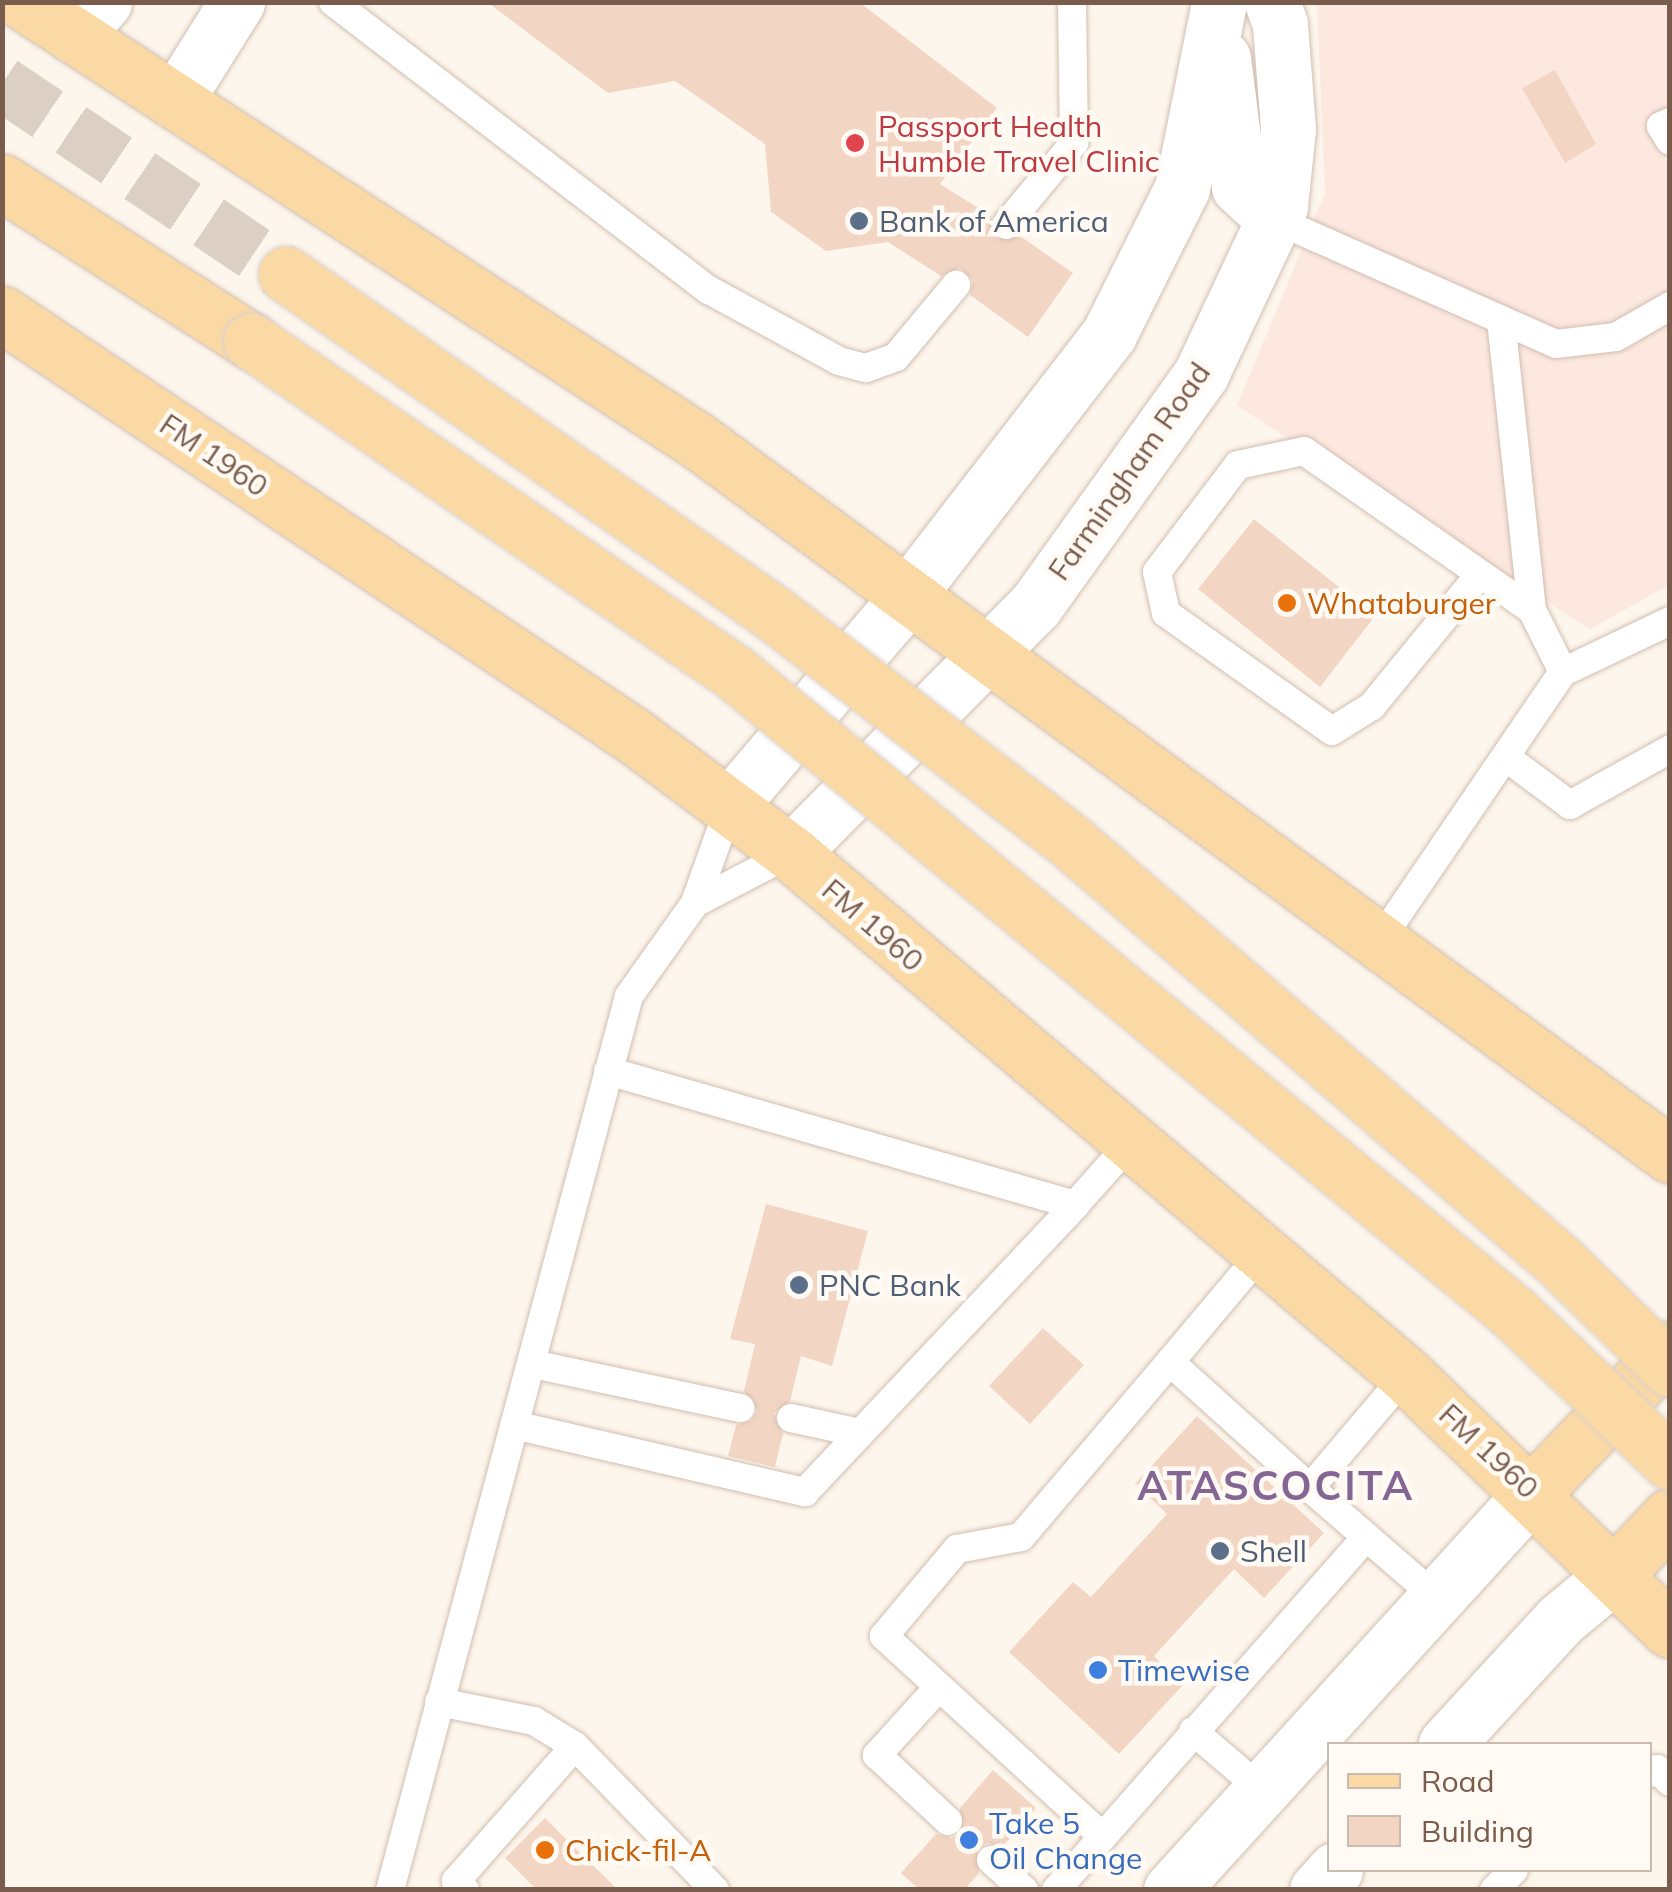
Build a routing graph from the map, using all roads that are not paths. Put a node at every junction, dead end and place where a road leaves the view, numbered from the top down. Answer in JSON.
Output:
{"nodes":[{"id":1,"x":23,"y":2,"type":"edge"},
{"id":2,"x":237,"y":2,"type":"edge"},
{"id":3,"x":1072,"y":2,"type":"edge"},
{"id":4,"x":1272,"y":2,"type":"edge"},
{"id":5,"x":350,"y":7,"type":"edge"},
{"id":6,"x":1218,"y":11,"type":"edge"},
{"id":7,"x":90,"y":19,"type":"edge"},
{"id":8,"x":175,"y":101,"type":"junction"},
{"id":9,"x":1670,"y":122,"type":"edge"},
{"id":10,"x":1670,"y":141,"type":"edge"},
{"id":11,"x":2,"y":182,"type":"edge"},
{"id":12,"x":1274,"y":219,"type":"junction"},
{"id":13,"x":1006,"y":225,"type":"dead end"},
{"id":14,"x":286,"y":274,"type":"tunnel mouth"},
{"id":15,"x":956,"y":285,"type":"dead end"},
{"id":16,"x":1670,"y":306,"type":"edge"},
{"id":17,"x":2,"y":314,"type":"edge"},
{"id":18,"x":1500,"y":320,"type":"junction"},
{"id":19,"x":1480,"y":574,"type":"junction"},
{"id":20,"x":907,"y":595,"type":"junction"},
{"id":21,"x":1532,"y":610,"type":"junction"},
{"id":22,"x":1670,"y":621,"type":"edge"},
{"id":23,"x":990,"y":656,"type":"junction"},
{"id":24,"x":1562,"y":672,"type":"junction"},
{"id":25,"x":1670,"y":749,"type":"edge"},
{"id":26,"x":1507,"y":758,"type":"junction"},
{"id":27,"x":730,"y":805,"type":"junction"},
{"id":28,"x":791,"y":853,"type":"junction"},
{"id":29,"x":695,"y":903,"type":"junction"},
{"id":30,"x":1378,"y":943,"type":"junction"},
{"id":31,"x":608,"y":1071,"type":"junction"},
{"id":32,"x":1134,"y":1139,"type":"junction"},
{"id":33,"x":1670,"y":1155,"type":"edge"},
{"id":34,"x":1075,"y":1205,"type":"junction"},
{"id":35,"x":1264,"y":1250,"type":"junction"},
{"id":36,"x":1670,"y":1349,"type":"edge"},
{"id":37,"x":1170,"y":1362,"type":"junction"},
{"id":38,"x":533,"y":1364,"type":"junction"},
{"id":39,"x":1670,"y":1370,"type":"edge"},
{"id":40,"x":1406,"y":1375,"type":"junction"},
{"id":41,"x":740,"y":1408,"type":"dead end"},
{"id":42,"x":791,"y":1418,"type":"dead end"},
{"id":43,"x":514,"y":1424,"type":"junction"},
{"id":44,"x":860,"y":1433,"type":"junction"},
{"id":45,"x":1670,"y":1462,"type":"edge"},
{"id":46,"x":1310,"y":1488,"type":"junction"},
{"id":47,"x":1533,"y":1492,"type":"junction"},
{"id":48,"x":1670,"y":1516,"type":"edge"},
{"id":49,"x":1366,"y":1536,"type":"junction"},
{"id":50,"x":1616,"y":1574,"type":"junction"},
{"id":51,"x":1436,"y":1597,"type":"junction"},
{"id":52,"x":1670,"y":1630,"type":"edge"},
{"id":53,"x":938,"y":1688,"type":"junction"},
{"id":54,"x":438,"y":1702,"type":"junction"},
{"id":55,"x":1193,"y":1731,"type":"junction"},
{"id":56,"x":1448,"y":1742,"type":"edge"},
{"id":57,"x":575,"y":1746,"type":"junction"},
{"id":58,"x":1262,"y":1790,"type":"junction"},
{"id":59,"x":948,"y":1821,"type":"dead end"},
{"id":60,"x":1102,"y":1836,"type":"junction"},
{"id":61,"x":991,"y":1860,"type":"dead end"},
{"id":62,"x":1512,"y":1872,"type":"edge"},
{"id":63,"x":390,"y":1890,"type":"edge"},
{"id":64,"x":465,"y":1890,"type":"edge"},
{"id":65,"x":715,"y":1890,"type":"edge"},
{"id":66,"x":1024,"y":1890,"type":"edge"},
{"id":67,"x":1056,"y":1890,"type":"edge"},
{"id":68,"x":1171,"y":1890,"type":"edge"},
{"id":69,"x":1494,"y":1890,"type":"edge"}],
"edges":[{"from":1,"to":7,"type":"main road"},
{"from":2,"to":8,"type":"street"},
{"from":3,"to":13,"type":"lane"},
{"from":4,"to":12,"type":"street","name":"Farmingham Road"},
{"from":5,"to":15,"type":"lane"},
{"from":6,"to":12,"type":"street"},
{"from":6,"to":20,"type":"street"},
{"from":7,"to":8,"type":"main road"},
{"from":8,"to":20,"type":"main road"},
{"from":9,"to":10,"type":"lane"},
{"from":11,"to":45,"type":"main road","bridge":true},
{"from":12,"to":18,"type":"lane"},
{"from":12,"to":23,"type":"street","name":"Farmingham Road"},
{"from":14,"to":39,"type":"main road","bridge":true},
{"from":16,"to":18,"type":"lane"},
{"from":17,"to":27,"type":"main road","name":"FM 1960","number":"FM 1960"},
{"from":18,"to":21,"type":"lane"},
{"from":19,"to":19,"type":"lane"},
{"from":19,"to":21,"type":"lane"},
{"from":20,"to":23,"type":"main road"},
{"from":20,"to":27,"type":"street"},
{"from":21,"to":24,"type":"lane"},
{"from":22,"to":24,"type":"lane"},
{"from":23,"to":28,"type":"street","name":"Farmingham Road"},
{"from":23,"to":30,"type":"main road"},
{"from":24,"to":26,"type":"lane"},
{"from":25,"to":26,"type":"lane"},
{"from":26,"to":30,"type":"lane"},
{"from":27,"to":28,"type":"main road","name":"FM 1960","number":"FM 1960"},
{"from":27,"to":29,"type":"lane"},
{"from":28,"to":29,"type":"lane"},
{"from":28,"to":32,"type":"main road","name":"FM 1960","number":"FM 1960"},
{"from":29,"to":31,"type":"lane"},
{"from":30,"to":33,"type":"main road"},
{"from":31,"to":34,"type":"lane"},
{"from":31,"to":38,"type":"lane"},
{"from":32,"to":34,"type":"lane"},
{"from":32,"to":35,"type":"main road","name":"FM 1960","number":"FM 1960"},
{"from":34,"to":44,"type":"lane"},
{"from":35,"to":37,"type":"lane"},
{"from":35,"to":40,"type":"main road","name":"FM 1960","number":"FM 1960"},
{"from":36,"to":47,"type":"main road"},
{"from":37,"to":46,"type":"lane"},
{"from":37,"to":53,"type":"lane"},
{"from":38,"to":41,"type":"lane"},
{"from":38,"to":43,"type":"lane"},
{"from":40,"to":46,"type":"lane"},
{"from":40,"to":47,"type":"main road","name":"FM 1960","number":"FM 1960"},
{"from":42,"to":44,"type":"lane"},
{"from":43,"to":44,"type":"lane"},
{"from":43,"to":54,"type":"lane"},
{"from":46,"to":49,"type":"lane"},
{"from":47,"to":50,"type":"main road","name":"FM 1960","number":"FM 1960"},
{"from":47,"to":51,"type":"street"},
{"from":48,"to":50,"type":"main road"},
{"from":49,"to":51,"type":"lane"},
{"from":49,"to":55,"type":"lane"},
{"from":50,"to":52,"type":"main road","name":"FM 1960","number":"FM 1960"},
{"from":50,"to":56,"type":"street"},
{"from":51,"to":58,"type":"street"},
{"from":53,"to":59,"type":"lane"},
{"from":53,"to":60,"type":"lane"},
{"from":54,"to":57,"type":"lane"},
{"from":54,"to":63,"type":"lane"},
{"from":55,"to":58,"type":"lane"},
{"from":55,"to":60,"type":"lane"},
{"from":57,"to":64,"type":"lane"},
{"from":57,"to":65,"type":"lane"},
{"from":58,"to":68,"type":"street"},
{"from":60,"to":67,"type":"lane"},
{"from":61,"to":66,"type":"lane"},
{"from":62,"to":69,"type":"lane"}]}
